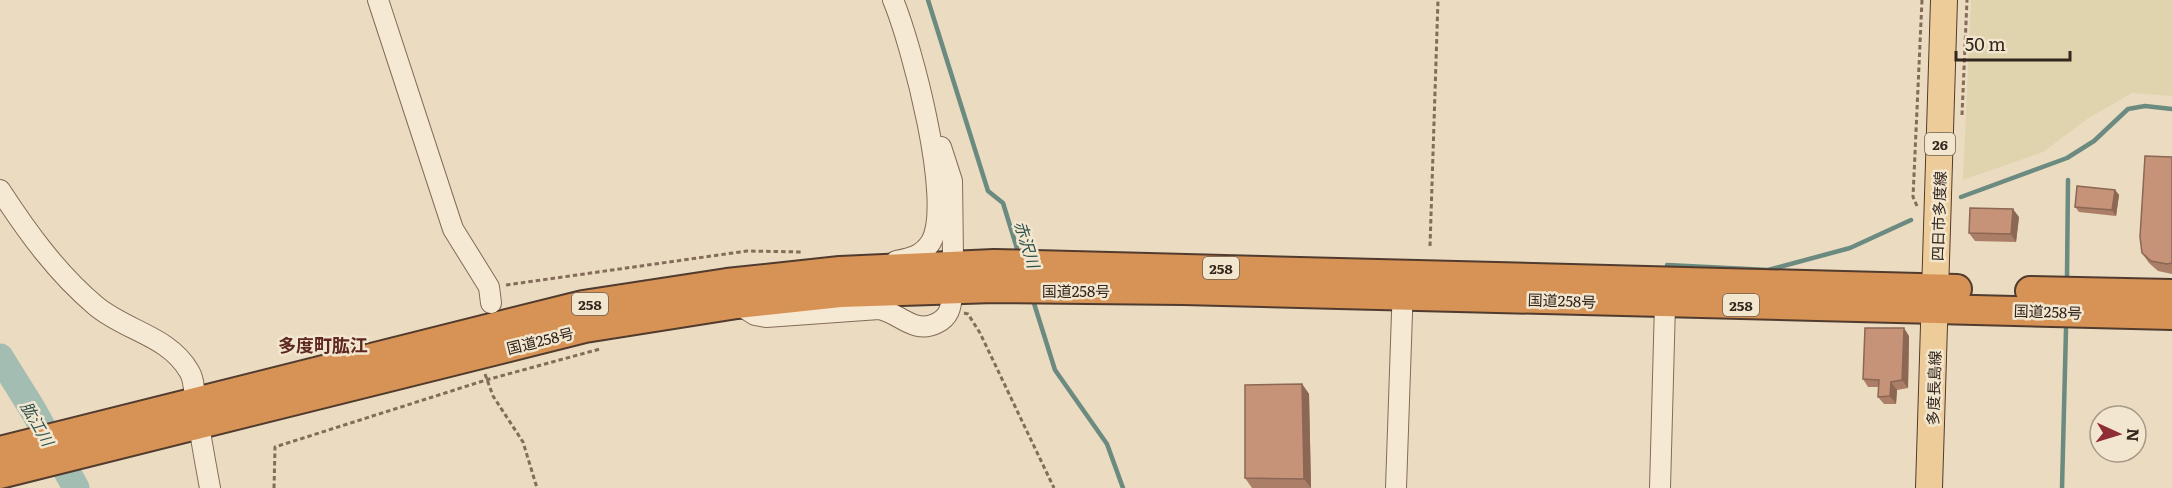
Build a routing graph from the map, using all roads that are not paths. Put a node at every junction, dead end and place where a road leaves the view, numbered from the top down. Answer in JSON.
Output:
{"nodes":[{"id":1,"x":378,"y":0,"type":"edge"},
{"id":2,"x":893,"y":0,"type":"edge"},
{"id":3,"x":1944,"y":0,"type":"edge"},
{"id":4,"x":922,"y":99,"type":"junction"},
{"id":5,"x":0,"y":190,"type":"edge"},
{"id":6,"x":953,"y":257,"type":"dead end"},
{"id":7,"x":840,"y":271,"type":"junction"},
{"id":8,"x":994,"y":276,"type":"junction"},
{"id":9,"x":1403,"y":284,"type":"junction"},
{"id":10,"x":2172,"y":294,"type":"edge"},
{"id":11,"x":490,"y":295,"type":"road end"},
{"id":12,"x":1936,"y":298,"type":"junction"},
{"id":13,"x":952,"y":302,"type":"road end"},
{"id":14,"x":737,"y":304,"type":"junction"},
{"id":15,"x":1665,"y":304,"type":"junction"},
{"id":16,"x":2172,"y":315,"type":"edge"},
{"id":17,"x":197,"y":412,"type":"junction"},
{"id":18,"x":155,"y":422,"type":"junction"},
{"id":19,"x":0,"y":451,"type":"edge"},
{"id":20,"x":0,"y":474,"type":"edge"},
{"id":21,"x":210,"y":488,"type":"edge"},
{"id":22,"x":1396,"y":488,"type":"edge"},
{"id":23,"x":1660,"y":488,"type":"edge"},
{"id":24,"x":1929,"y":488,"type":"edge"}],
"edges":[{"from":1,"to":11,"type":"street"},
{"from":2,"to":4,"type":"street"},
{"from":3,"to":12,"type":"main road","name":"四日市多度線","number":"26"},
{"from":4,"to":6,"type":"street"},
{"from":4,"to":7,"type":"street"},
{"from":5,"to":17,"type":"street"},
{"from":7,"to":8,"type":"highway","name":"国道258号","number":"258"},
{"from":7,"to":17,"type":"highway","name":"国道258号","number":"258"},
{"from":8,"to":9,"type":"highway","name":"国道258号","number":"258"},
{"from":8,"to":14,"type":"highway","name":"国道258号","number":"258"},
{"from":9,"to":12,"type":"highway","name":"国道258号","number":"258"},
{"from":9,"to":15,"type":"highway","name":"国道258号","number":"258"},
{"from":9,"to":22,"type":"street"},
{"from":10,"to":12,"type":"highway","name":"国道258号","number":"258"},
{"from":12,"to":15,"type":"highway","name":"国道258号","number":"258"},
{"from":12,"to":16,"type":"highway","name":"国道258号","number":"258"},
{"from":12,"to":24,"type":"main road","name":"多度長島線"},
{"from":13,"to":14,"type":"street"},
{"from":14,"to":17,"type":"highway","name":"国道258号","number":"258"},
{"from":15,"to":23,"type":"street"},
{"from":17,"to":18,"type":"highway","name":"国道258号","number":"258"},
{"from":17,"to":21,"type":"street"},
{"from":18,"to":19,"type":"highway","name":"国道258号","number":"258"},
{"from":18,"to":20,"type":"highway","name":"国道258号","number":"258"}]}
